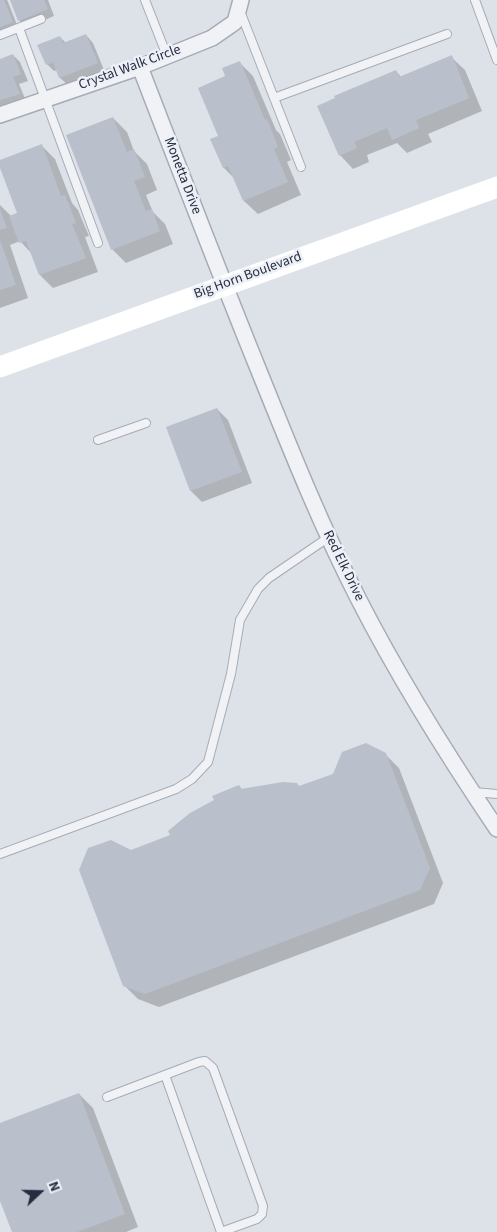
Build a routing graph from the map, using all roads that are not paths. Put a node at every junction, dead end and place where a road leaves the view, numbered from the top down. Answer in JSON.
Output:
{"nodes":[{"id":1,"x":145,"y":0,"type":"edge"},
{"id":2,"x":474,"y":0,"type":"edge"},
{"id":3,"x":240,"y":4,"type":"edge"},
{"id":4,"x":42,"y":19,"type":"dead end"},
{"id":5,"x":19,"y":28,"type":"junction"},
{"id":6,"x":446,"y":34,"type":"dead end"},
{"id":7,"x":0,"y":35,"type":"edge"},
{"id":8,"x":167,"y":56,"type":"junction"},
{"id":9,"x":497,"y":60,"type":"edge"},
{"id":10,"x":140,"y":67,"type":"junction"},
{"id":11,"x":45,"y":98,"type":"junction"},
{"id":12,"x":274,"y":98,"type":"junction"},
{"id":13,"x":0,"y":115,"type":"edge"},
{"id":14,"x":302,"y":167,"type":"dead end"},
{"id":15,"x":497,"y":187,"type":"edge"},
{"id":16,"x":98,"y":243,"type":"dead end"},
{"id":17,"x":224,"y":284,"type":"junction"},
{"id":18,"x":0,"y":367,"type":"edge"},
{"id":19,"x":146,"y":423,"type":"dead end"},
{"id":20,"x":98,"y":440,"type":"dead end"},
{"id":21,"x":329,"y":537,"type":"junction"},
{"id":22,"x":472,"y":792,"type":"junction"},
{"id":23,"x":497,"y":794,"type":"edge"},
{"id":24,"x":497,"y":829,"type":"edge"},
{"id":25,"x":0,"y":854,"type":"edge"},
{"id":26,"x":165,"y":1075,"type":"junction"},
{"id":27,"x":107,"y":1097,"type":"dead end"},
{"id":28,"x":221,"y":1232,"type":"edge"}],
"edges":[{"from":1,"to":8,"type":"lane"},
{"from":2,"to":9,"type":"lane"},
{"from":3,"to":8,"type":"street","name":"Crystal Walk Circle"},
{"from":3,"to":12,"type":"lane"},
{"from":4,"to":5,"type":"lane"},
{"from":5,"to":7,"type":"lane"},
{"from":5,"to":11,"type":"lane"},
{"from":6,"to":12,"type":"lane"},
{"from":8,"to":10,"type":"street","name":"Crystal Walk Circle"},
{"from":10,"to":11,"type":"street","name":"Crystal Walk Circle"},
{"from":10,"to":17,"type":"street","name":"Monetta Drive"},
{"from":11,"to":13,"type":"street","name":"Crystal Walk Circle"},
{"from":11,"to":16,"type":"lane"},
{"from":12,"to":14,"type":"lane"},
{"from":15,"to":17,"type":"main road","name":"Big Horn Boulevard"},
{"from":17,"to":18,"type":"main road","name":"Big Horn Boulevard"},
{"from":17,"to":21,"type":"street","name":"Red Elk Drive"},
{"from":19,"to":20,"type":"lane"},
{"from":21,"to":22,"type":"street","name":"Red Elk Drive"},
{"from":21,"to":25,"type":"lane"},
{"from":22,"to":23,"type":"lane"},
{"from":22,"to":24,"type":"street","name":"Red Elk Drive"},
{"from":26,"to":27,"type":"lane"},
{"from":26,"to":28,"type":"lane"},
{"from":26,"to":28,"type":"lane"}]}
